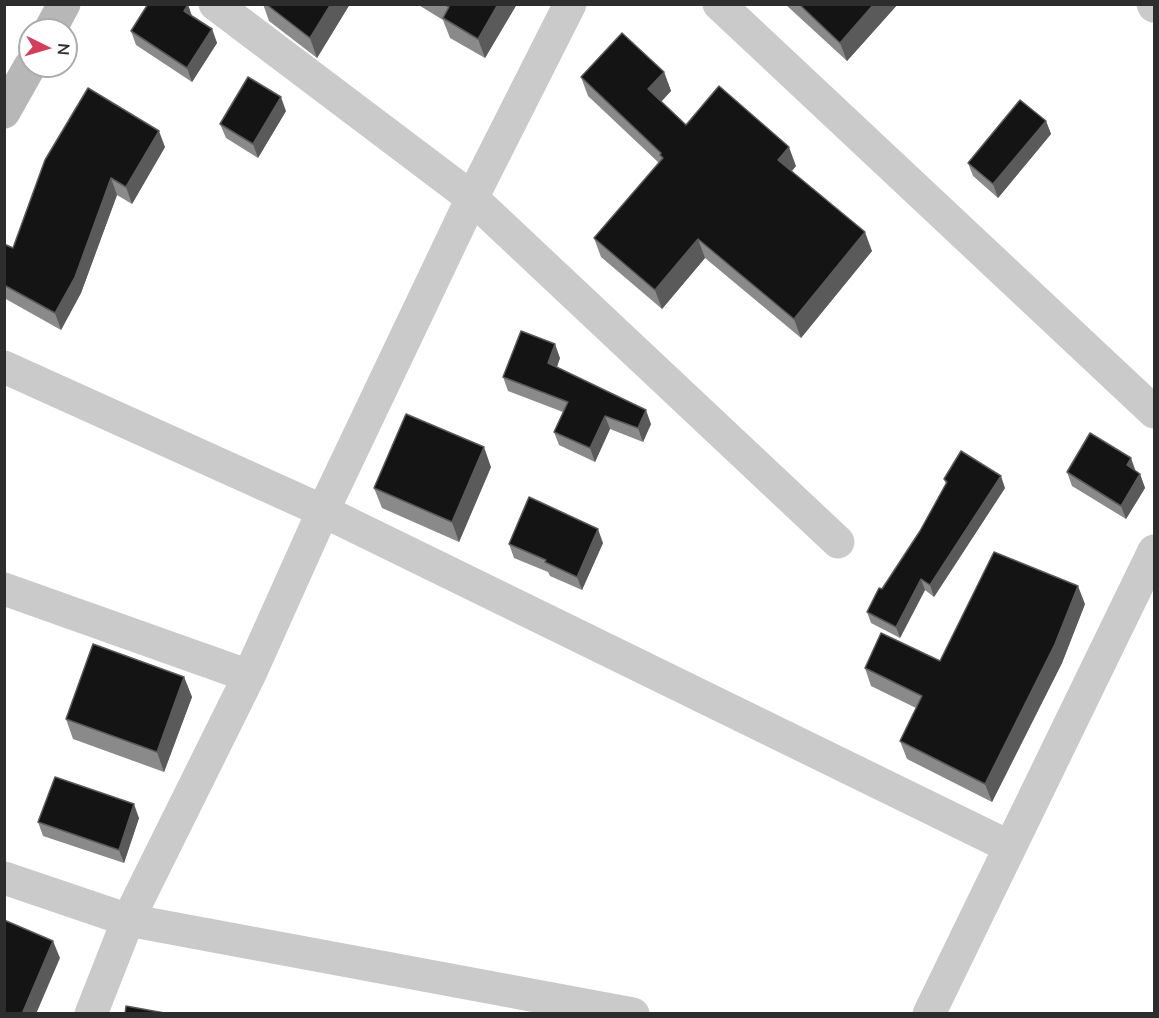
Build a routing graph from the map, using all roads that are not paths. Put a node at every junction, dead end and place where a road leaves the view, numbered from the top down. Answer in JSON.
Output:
{"nodes":[{"id":1,"x":64,"y":4,"type":"edge"},
{"id":2,"x":215,"y":4,"type":"edge"},
{"id":3,"x":570,"y":4,"type":"edge"},
{"id":4,"x":718,"y":4,"type":"edge"},
{"id":5,"x":56,"y":18,"type":"edge"},
{"id":6,"x":23,"y":78,"type":"edge"},
{"id":7,"x":4,"y":112,"type":"edge"},
{"id":8,"x":472,"y":198,"type":"junction"},
{"id":9,"x":4,"y":367,"type":"edge"},
{"id":10,"x":1155,"y":412,"type":"edge"},
{"id":11,"x":322,"y":511,"type":"junction"},
{"id":12,"x":838,"y":542,"type":"dead end"},
{"id":13,"x":1155,"y":551,"type":"edge"},
{"id":14,"x":4,"y":589,"type":"edge"},
{"id":15,"x":249,"y":676,"type":"junction"},
{"id":16,"x":1010,"y":847,"type":"junction"},
{"id":17,"x":4,"y":878,"type":"edge"},
{"id":18,"x":128,"y":920,"type":"junction"},
{"id":19,"x":91,"y":1014,"type":"edge"},
{"id":20,"x":633,"y":1014,"type":"edge"},
{"id":21,"x":929,"y":1014,"type":"edge"}],
"edges":[{"from":1,"to":5,"type":"street"},
{"from":2,"to":8,"type":"street"},
{"from":3,"to":8,"type":"street"},
{"from":4,"to":10,"type":"street"},
{"from":6,"to":7,"type":"street"},
{"from":8,"to":11,"type":"street"},
{"from":8,"to":12,"type":"street"},
{"from":9,"to":11,"type":"street"},
{"from":11,"to":15,"type":"street"},
{"from":11,"to":16,"type":"street"},
{"from":13,"to":16,"type":"street"},
{"from":14,"to":15,"type":"street"},
{"from":15,"to":18,"type":"street"},
{"from":16,"to":21,"type":"street"},
{"from":17,"to":18,"type":"street"},
{"from":18,"to":19,"type":"street"},
{"from":18,"to":20,"type":"street"}]}
